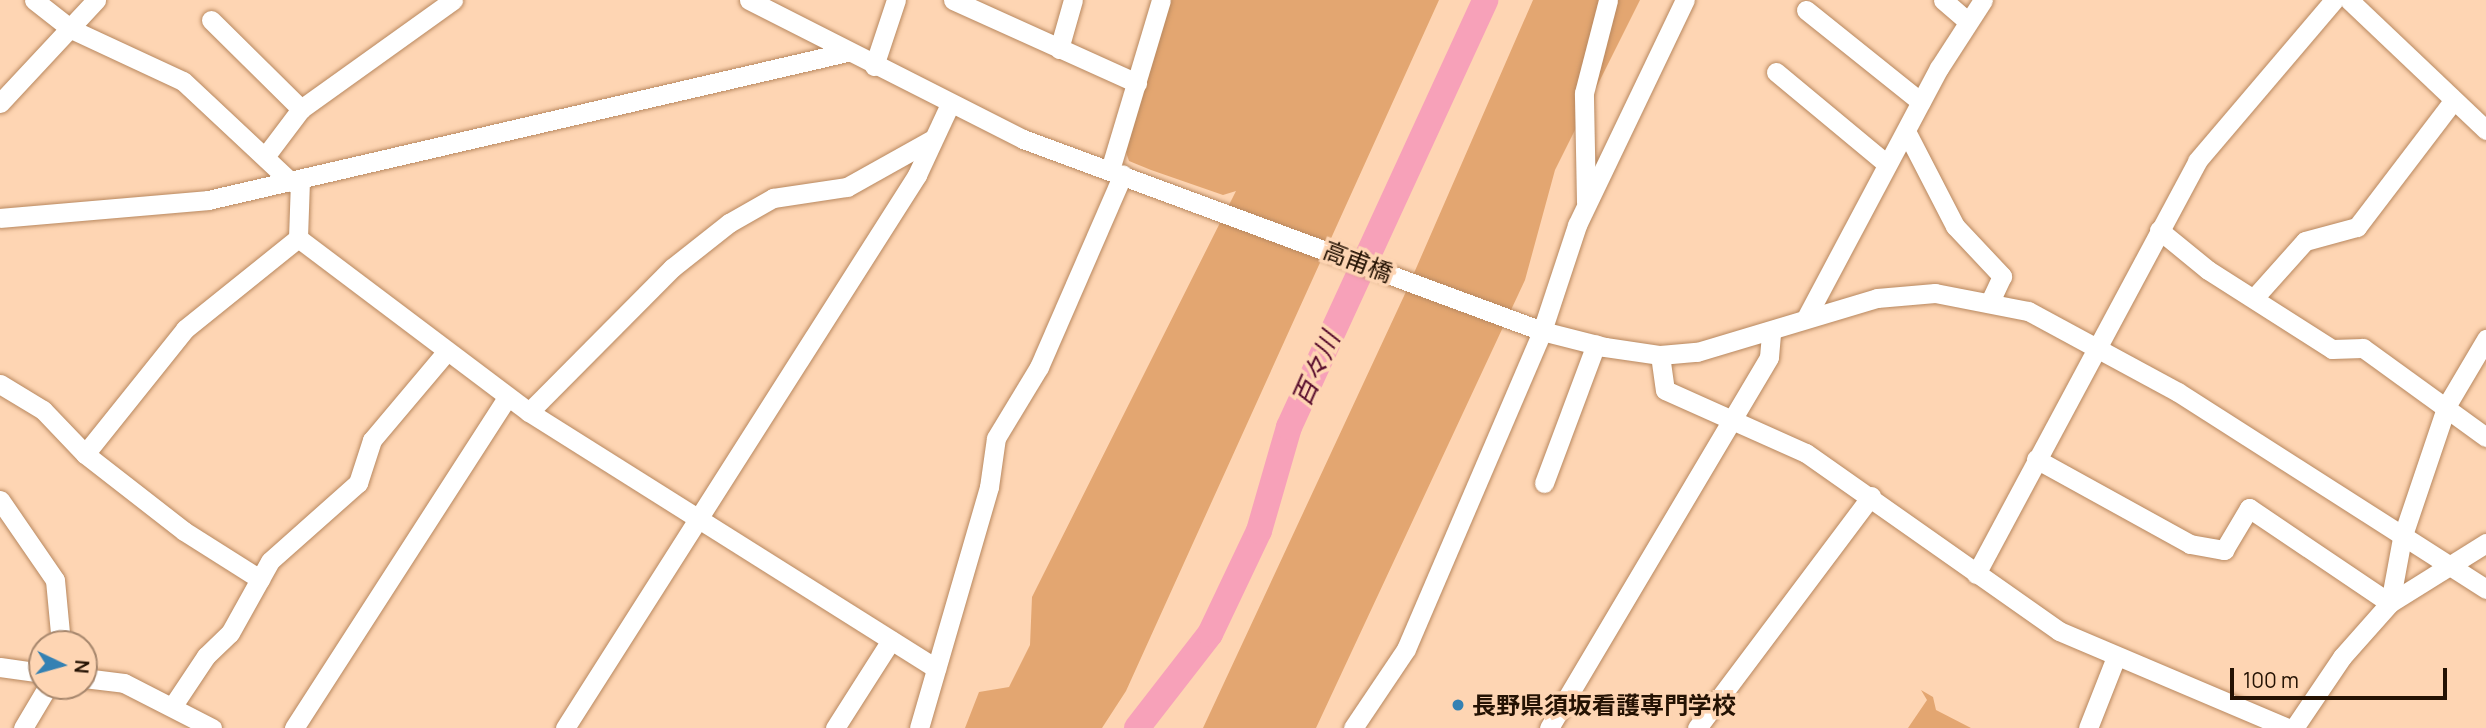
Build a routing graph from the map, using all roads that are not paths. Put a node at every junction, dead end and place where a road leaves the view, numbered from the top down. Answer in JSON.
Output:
{"nodes":[{"id":1,"x":34,"y":0,"type":"edge"},
{"id":2,"x":96,"y":0,"type":"edge"},
{"id":3,"x":453,"y":0,"type":"edge"},
{"id":4,"x":749,"y":0,"type":"edge"},
{"id":5,"x":896,"y":0,"type":"edge"},
{"id":6,"x":953,"y":0,"type":"edge"},
{"id":7,"x":1073,"y":0,"type":"edge"},
{"id":8,"x":1161,"y":0,"type":"edge"},
{"id":9,"x":1608,"y":0,"type":"edge"},
{"id":10,"x":1685,"y":0,"type":"edge"},
{"id":11,"x":1943,"y":0,"type":"edge"},
{"id":12,"x":1983,"y":0,"type":"edge"},
{"id":13,"x":2334,"y":0,"type":"edge"},
{"id":14,"x":2349,"y":0,"type":"edge"},
{"id":15,"x":984,"y":7,"type":"edge"},
{"id":16,"x":1806,"y":10,"type":"dead end"},
{"id":17,"x":211,"y":20,"type":"dead end"},
{"id":18,"x":1966,"y":20,"type":"junction"},
{"id":19,"x":71,"y":29,"type":"junction"},
{"id":20,"x":1059,"y":48,"type":"junction"},
{"id":21,"x":847,"y":52,"type":"junction"},
{"id":22,"x":874,"y":66,"type":"junction"},
{"id":23,"x":1776,"y":72,"type":"dead end"},
{"id":24,"x":1137,"y":83,"type":"junction"},
{"id":25,"x":2453,"y":101,"type":"junction"},
{"id":26,"x":1921,"y":102,"type":"junction"},
{"id":27,"x":0,"y":103,"type":"edge"},
{"id":28,"x":950,"y":104,"type":"junction"},
{"id":29,"x":301,"y":109,"type":"junction"},
{"id":30,"x":2485,"y":126,"type":"edge"},
{"id":31,"x":1906,"y":131,"type":"junction"},
{"id":32,"x":933,"y":139,"type":"junction"},
{"id":33,"x":267,"y":154,"type":"junction"},
{"id":34,"x":1887,"y":164,"type":"junction"},
{"id":35,"x":1116,"y":172,"type":"junction"},
{"id":36,"x":295,"y":181,"type":"junction"},
{"id":37,"x":1586,"y":206,"type":"junction"},
{"id":38,"x":0,"y":218,"type":"edge"},
{"id":39,"x":2159,"y":230,"type":"junction"},
{"id":40,"x":298,"y":239,"type":"junction"},
{"id":41,"x":2253,"y":298,"type":"junction"},
{"id":42,"x":1991,"y":300,"type":"junction"},
{"id":43,"x":1807,"y":316,"type":"junction"},
{"id":44,"x":1542,"y":331,"type":"junction"},
{"id":45,"x":1772,"y":332,"type":"junction"},
{"id":46,"x":2486,"y":339,"type":"edge"},
{"id":47,"x":1596,"y":344,"type":"junction"},
{"id":48,"x":2100,"y":345,"type":"junction"},
{"id":49,"x":447,"y":351,"type":"junction"},
{"id":50,"x":1660,"y":355,"type":"junction"},
{"id":51,"x":0,"y":384,"type":"edge"},
{"id":52,"x":507,"y":397,"type":"junction"},
{"id":53,"x":2447,"y":405,"type":"junction"},
{"id":54,"x":529,"y":412,"type":"junction"},
{"id":55,"x":1729,"y":419,"type":"junction"},
{"id":56,"x":2486,"y":437,"type":"edge"},
{"id":57,"x":85,"y":454,"type":"junction"},
{"id":58,"x":2036,"y":459,"type":"junction"},
{"id":59,"x":1544,"y":483,"type":"dead end"},
{"id":60,"x":1871,"y":496,"type":"junction"},
{"id":61,"x":0,"y":500,"type":"edge"},
{"id":62,"x":700,"y":520,"type":"junction"},
{"id":63,"x":2402,"y":538,"type":"junction"},
{"id":64,"x":2486,"y":543,"type":"edge"},
{"id":65,"x":2450,"y":567,"type":"junction"},
{"id":66,"x":1976,"y":574,"type":"junction"},
{"id":67,"x":260,"y":579,"type":"junction"},
{"id":68,"x":2486,"y":589,"type":"edge"},
{"id":69,"x":2390,"y":603,"type":"junction"},
{"id":70,"x":60,"y":630,"type":"edge"},
{"id":71,"x":891,"y":640,"type":"junction"},
{"id":72,"x":2116,"y":657,"type":"junction"},
{"id":73,"x":0,"y":667,"type":"edge"},
{"id":74,"x":936,"y":668,"type":"junction"},
{"id":75,"x":28,"y":671,"type":"edge"},
{"id":76,"x":98,"y":680,"type":"edge"},
{"id":77,"x":40,"y":700,"type":"edge"},
{"id":78,"x":174,"y":704,"type":"junction"},
{"id":79,"x":23,"y":728,"type":"edge"},
{"id":80,"x":212,"y":728,"type":"edge"},
{"id":81,"x":294,"y":728,"type":"edge"},
{"id":82,"x":565,"y":728,"type":"edge"},
{"id":83,"x":835,"y":728,"type":"edge"},
{"id":84,"x":919,"y":728,"type":"edge"},
{"id":85,"x":1353,"y":728,"type":"edge"},
{"id":86,"x":1549,"y":728,"type":"edge"},
{"id":87,"x":1697,"y":728,"type":"edge"},
{"id":88,"x":2088,"y":728,"type":"edge"},
{"id":89,"x":2288,"y":728,"type":"edge"},
{"id":90,"x":2294,"y":728,"type":"edge"}],
"edges":[{"from":1,"to":19,"type":"street"},
{"from":2,"to":19,"type":"street"},
{"from":3,"to":29,"type":"street"},
{"from":4,"to":21,"type":"street","name":"高甫橋"},
{"from":5,"to":22,"type":"street"},
{"from":6,"to":15,"type":"street"},
{"from":7,"to":20,"type":"street"},
{"from":8,"to":24,"type":"street"},
{"from":9,"to":37,"type":"street"},
{"from":10,"to":37,"type":"street"},
{"from":11,"to":18,"type":"street"},
{"from":12,"to":18,"type":"street"},
{"from":13,"to":39,"type":"street"},
{"from":14,"to":25,"type":"street"},
{"from":15,"to":20,"type":"street"},
{"from":16,"to":26,"type":"street"},
{"from":17,"to":29,"type":"street"},
{"from":18,"to":26,"type":"street"},
{"from":19,"to":27,"type":"street"},
{"from":19,"to":33,"type":"street"},
{"from":20,"to":24,"type":"street"},
{"from":21,"to":22,"type":"street","name":"高甫橋"},
{"from":21,"to":36,"type":"street"},
{"from":22,"to":28,"type":"street","name":"高甫橋"},
{"from":23,"to":34,"type":"street"},
{"from":24,"to":35,"type":"street"},
{"from":25,"to":30,"type":"street"},
{"from":25,"to":41,"type":"street"},
{"from":26,"to":31,"type":"street"},
{"from":28,"to":32,"type":"street"},
{"from":28,"to":35,"type":"street","name":"高甫橋"},
{"from":29,"to":33,"type":"street"},
{"from":31,"to":34,"type":"street"},
{"from":31,"to":42,"type":"street"},
{"from":32,"to":54,"type":"street"},
{"from":32,"to":62,"type":"street"},
{"from":33,"to":36,"type":"street"},
{"from":34,"to":43,"type":"street"},
{"from":35,"to":44,"type":"street","name":"高甫橋"},
{"from":35,"to":74,"type":"street"},
{"from":36,"to":38,"type":"street"},
{"from":36,"to":40,"type":"street"},
{"from":37,"to":44,"type":"street"},
{"from":39,"to":41,"type":"street"},
{"from":39,"to":48,"type":"street"},
{"from":40,"to":49,"type":"street"},
{"from":40,"to":57,"type":"street"},
{"from":41,"to":53,"type":"street"},
{"from":42,"to":43,"type":"street"},
{"from":42,"to":48,"type":"street"},
{"from":43,"to":45,"type":"street"},
{"from":44,"to":47,"type":"street","name":"高甫橋"},
{"from":44,"to":85,"type":"street"},
{"from":45,"to":50,"type":"street"},
{"from":45,"to":55,"type":"street"},
{"from":46,"to":53,"type":"street"},
{"from":47,"to":50,"type":"street","name":"高甫橋"},
{"from":47,"to":59,"type":"street"},
{"from":48,"to":58,"type":"street"},
{"from":48,"to":63,"type":"street"},
{"from":49,"to":52,"type":"street"},
{"from":49,"to":67,"type":"street"},
{"from":50,"to":55,"type":"street"},
{"from":51,"to":57,"type":"street"},
{"from":52,"to":54,"type":"street"},
{"from":52,"to":81,"type":"street"},
{"from":53,"to":56,"type":"street"},
{"from":53,"to":63,"type":"street"},
{"from":54,"to":62,"type":"street"},
{"from":55,"to":60,"type":"street"},
{"from":55,"to":86,"type":"street"},
{"from":57,"to":67,"type":"street"},
{"from":58,"to":66,"type":"street"},
{"from":58,"to":69,"type":"street"},
{"from":60,"to":66,"type":"street"},
{"from":60,"to":87,"type":"street"},
{"from":61,"to":70,"type":"street"},
{"from":62,"to":71,"type":"street"},
{"from":62,"to":82,"type":"street"},
{"from":63,"to":65,"type":"street"},
{"from":63,"to":69,"type":"street"},
{"from":64,"to":65,"type":"street"},
{"from":65,"to":68,"type":"street"},
{"from":65,"to":69,"type":"street"},
{"from":66,"to":72,"type":"street"},
{"from":67,"to":78,"type":"street"},
{"from":69,"to":90,"type":"street"},
{"from":71,"to":74,"type":"street"},
{"from":71,"to":83,"type":"street"},
{"from":72,"to":88,"type":"street"},
{"from":72,"to":89,"type":"street"},
{"from":73,"to":75,"type":"street"},
{"from":74,"to":84,"type":"street"},
{"from":76,"to":78,"type":"street"},
{"from":77,"to":79,"type":"street"},
{"from":78,"to":80,"type":"street"}]}
